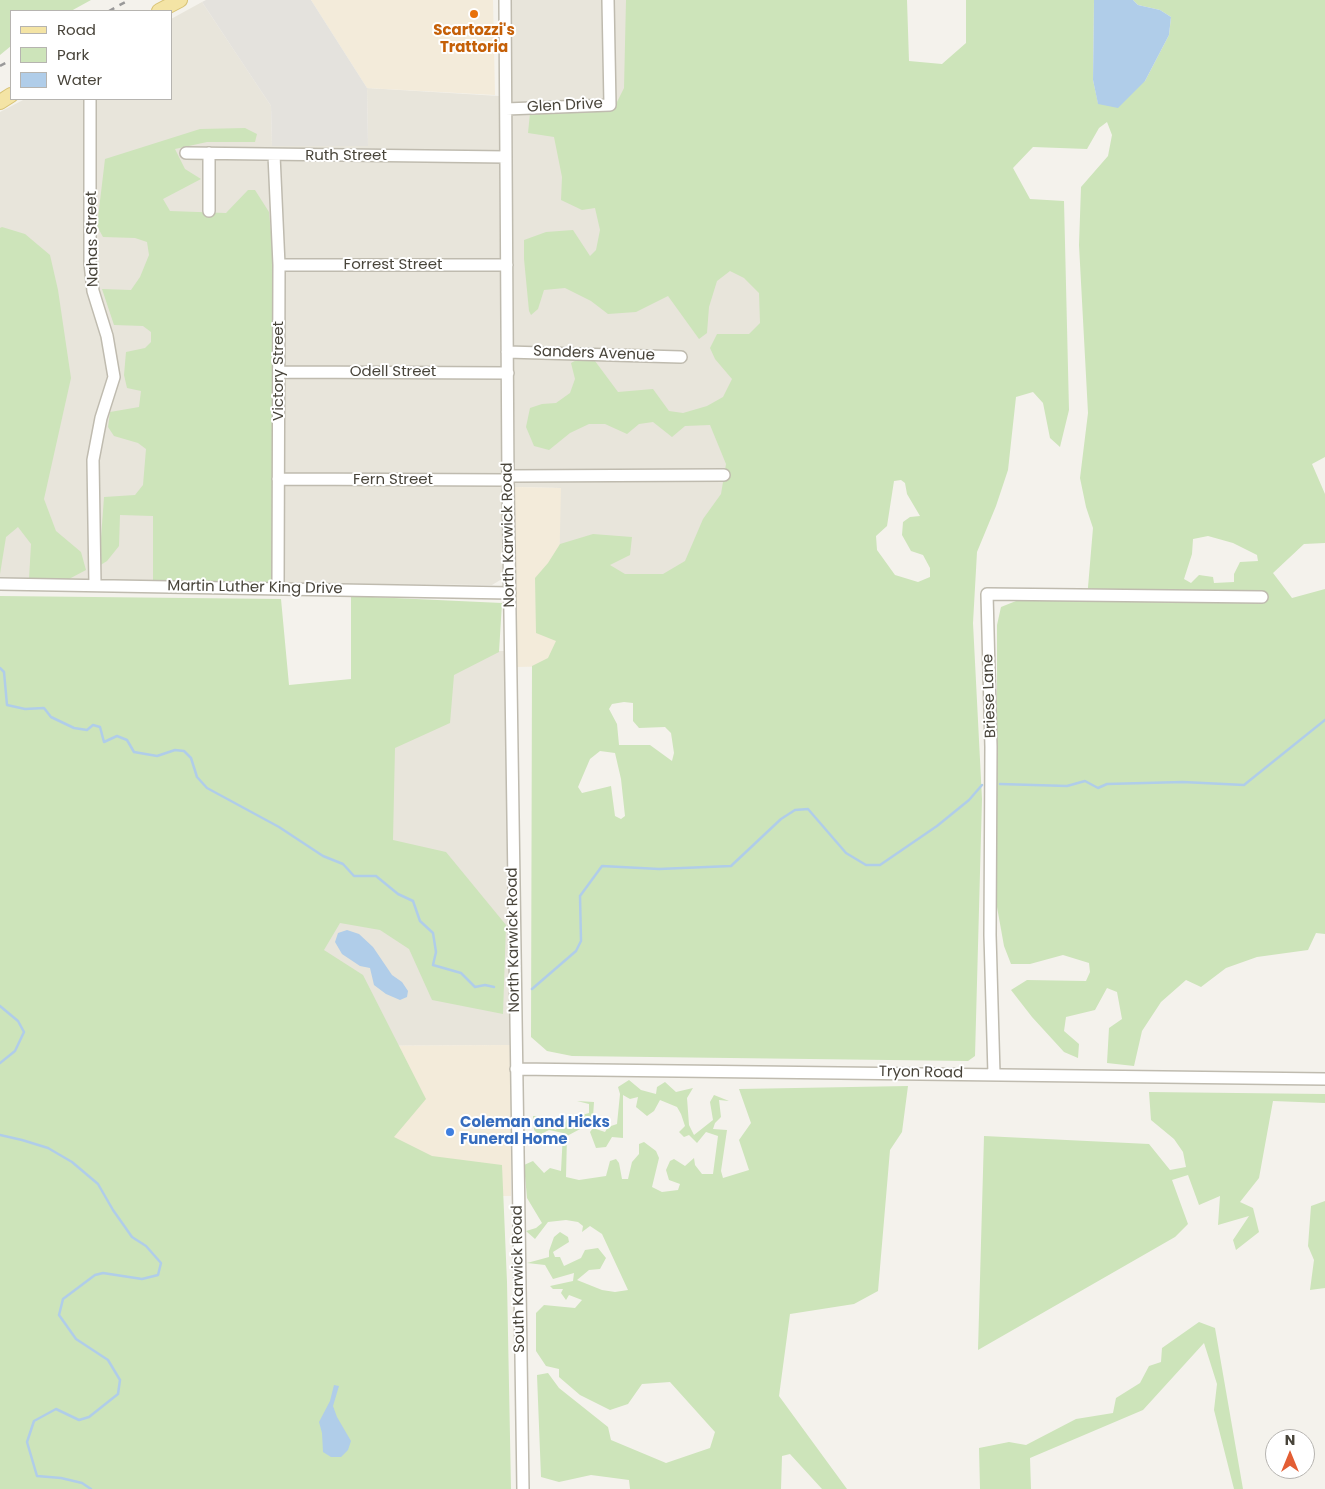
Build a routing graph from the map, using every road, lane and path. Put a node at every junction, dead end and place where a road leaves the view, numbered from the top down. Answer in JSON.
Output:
{"nodes":[{"id":1,"x":180,"y":0,"type":"edge"},
{"id":2,"x":505,"y":0,"type":"edge"},
{"id":3,"x":608,"y":0,"type":"edge"},
{"id":4,"x":161,"y":10,"type":"edge"},
{"id":5,"x":90,"y":100,"type":"edge"},
{"id":6,"x":506,"y":109,"type":"junction"},
{"id":7,"x":186,"y":153,"type":"dead end"},
{"id":8,"x":209,"y":154,"type":"junction"},
{"id":9,"x":274,"y":156,"type":"junction"},
{"id":10,"x":506,"y":157,"type":"junction"},
{"id":11,"x":209,"y":211,"type":"dead end"},
{"id":12,"x":279,"y":265,"type":"junction"},
{"id":13,"x":507,"y":265,"type":"junction"},
{"id":14,"x":507,"y":352,"type":"junction"},
{"id":15,"x":681,"y":357,"type":"dead end"},
{"id":16,"x":279,"y":372,"type":"junction"},
{"id":17,"x":508,"y":373,"type":"junction"},
{"id":18,"x":724,"y":475,"type":"dead end"},
{"id":19,"x":508,"y":478,"type":"junction"},
{"id":20,"x":278,"y":479,"type":"junction"},
{"id":21,"x":0,"y":584,"type":"edge"},
{"id":22,"x":95,"y":585,"type":"junction"},
{"id":23,"x":278,"y":588,"type":"junction"},
{"id":24,"x":510,"y":593,"type":"junction"},
{"id":25,"x":1262,"y":597,"type":"dead end"},
{"id":26,"x":516,"y":1069,"type":"junction"},
{"id":27,"x":994,"y":1074,"type":"junction"},
{"id":28,"x":1325,"y":1079,"type":"edge"},
{"id":29,"x":523,"y":1489,"type":"edge"}],
"edges":[{"from":1,"to":4,"type":"main road"},
{"from":2,"to":6,"type":"street","name":"North Karwick Road"},
{"from":3,"to":6,"type":"street","name":"Glen Drive"},
{"from":5,"to":22,"type":"street","name":"Nahas Street"},
{"from":6,"to":10,"type":"street","name":"North Karwick Road"},
{"from":7,"to":8,"type":"street","name":"Ruth Street"},
{"from":8,"to":9,"type":"street","name":"Ruth Street"},
{"from":8,"to":11,"type":"street"},
{"from":9,"to":10,"type":"street","name":"Ruth Street"},
{"from":9,"to":12,"type":"street","name":"Victory Street"},
{"from":10,"to":13,"type":"street","name":"North Karwick Road"},
{"from":12,"to":13,"type":"street","name":"Forrest Street"},
{"from":12,"to":16,"type":"street","name":"Victory Street"},
{"from":13,"to":14,"type":"street","name":"North Karwick Road"},
{"from":14,"to":15,"type":"street","name":"Sanders Avenue"},
{"from":14,"to":17,"type":"street","name":"North Karwick Road"},
{"from":16,"to":17,"type":"street","name":"Odell Street"},
{"from":16,"to":20,"type":"street","name":"Victory Street"},
{"from":17,"to":19,"type":"street","name":"North Karwick Road"},
{"from":18,"to":19,"type":"street","name":"Fern Street"},
{"from":19,"to":20,"type":"street","name":"Fern Street"},
{"from":19,"to":24,"type":"street","name":"North Karwick Road"},
{"from":20,"to":23,"type":"street","name":"Victory Street"},
{"from":21,"to":22,"type":"street","name":"Martin Luther King Drive"},
{"from":22,"to":23,"type":"street","name":"Martin Luther King Drive"},
{"from":23,"to":24,"type":"street","name":"Martin Luther King Drive"},
{"from":24,"to":26,"type":"street","name":"North Karwick Road"},
{"from":25,"to":27,"type":"street","name":"Briese Lane"},
{"from":26,"to":27,"type":"street","name":"Tryon Road"},
{"from":26,"to":29,"type":"street","name":"South Karwick Road"},
{"from":27,"to":28,"type":"street","name":"Tryon Road"}]}
